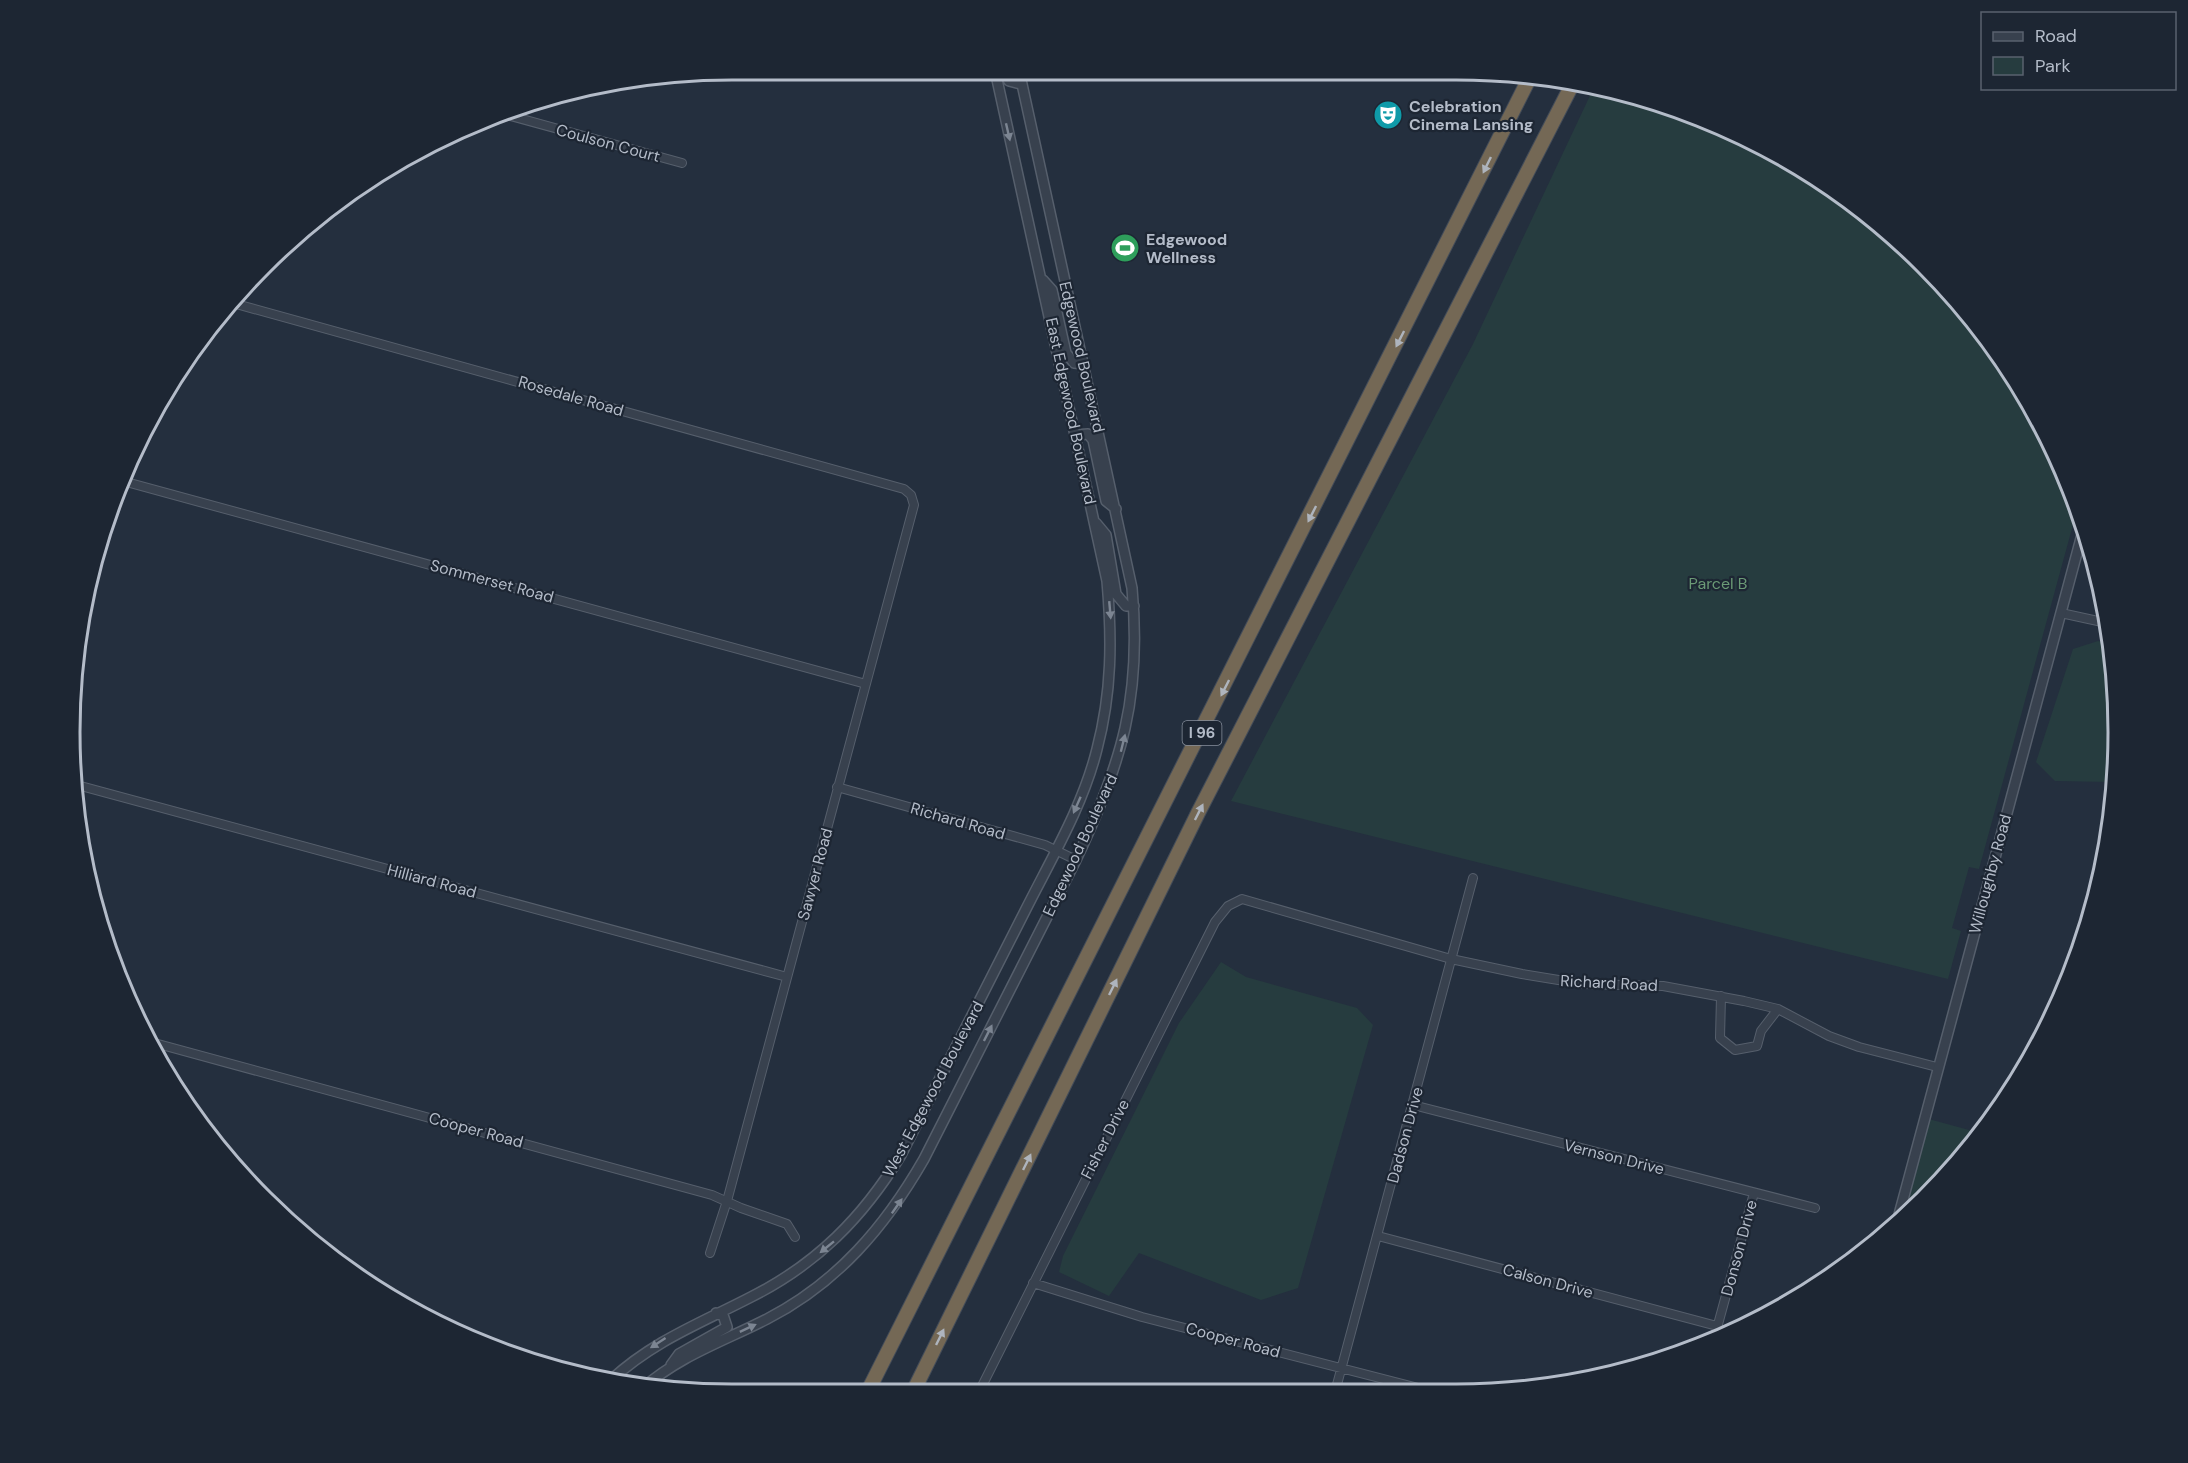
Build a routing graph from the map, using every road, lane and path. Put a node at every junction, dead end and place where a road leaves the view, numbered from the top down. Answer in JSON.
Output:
{"nodes":[{"id":1,"x":997,"y":80,"type":"edge"},
{"id":2,"x":1020,"y":80,"type":"edge"},
{"id":3,"x":1527,"y":84,"type":"edge"},
{"id":4,"x":1570,"y":90,"type":"edge"},
{"id":5,"x":514,"y":117,"type":"edge"},
{"id":6,"x":682,"y":163,"type":"dead end"},
{"id":7,"x":1041,"y":278,"type":"junction"},
{"id":8,"x":239,"y":305,"type":"edge"},
{"id":9,"x":1084,"y":364,"type":"junction"},
{"id":10,"x":1075,"y":435,"type":"junction"},
{"id":11,"x":129,"y":483,"type":"edge"},
{"id":12,"x":911,"y":495,"type":"joint"},
{"id":13,"x":1116,"y":509,"type":"junction"},
{"id":14,"x":1095,"y":521,"type":"junction"},
{"id":15,"x":2080,"y":542,"type":"edge"},
{"id":16,"x":1134,"y":606,"type":"junction"},
{"id":17,"x":2061,"y":613,"type":"junction"},
{"id":18,"x":2099,"y":621,"type":"edge"},
{"id":19,"x":866,"y":684,"type":"junction"},
{"id":20,"x":1097,"y":751,"type":"joint"},
{"id":21,"x":82,"y":786,"type":"edge"},
{"id":22,"x":837,"y":787,"type":"junction"},
{"id":23,"x":1056,"y":850,"type":"junction"},
{"id":24,"x":1076,"y":860,"type":"junction"},
{"id":25,"x":1473,"y":878,"type":"dead end"},
{"id":26,"x":1242,"y":899,"type":"joint"},
{"id":27,"x":1451,"y":959,"type":"junction"},
{"id":28,"x":787,"y":977,"type":"junction"},
{"id":29,"x":1721,"y":996,"type":"junction"},
{"id":30,"x":1778,"y":1010,"type":"junction"},
{"id":31,"x":160,"y":1045,"type":"edge"},
{"id":32,"x":1937,"y":1067,"type":"junction"},
{"id":33,"x":1413,"y":1105,"type":"junction"},
{"id":34,"x":1754,"y":1192,"type":"junction"},
{"id":35,"x":727,"y":1202,"type":"junction"},
{"id":36,"x":1815,"y":1208,"type":"dead end"},
{"id":37,"x":1900,"y":1209,"type":"edge"},
{"id":38,"x":1378,"y":1236,"type":"junction"},
{"id":39,"x":795,"y":1237,"type":"dead end"},
{"id":40,"x":711,"y":1253,"type":"dead end"},
{"id":41,"x":1033,"y":1283,"type":"junction"},
{"id":42,"x":716,"y":1313,"type":"junction"},
{"id":43,"x":1717,"y":1326,"type":"junction"},
{"id":44,"x":1716,"y":1329,"type":"edge"},
{"id":45,"x":670,"y":1367,"type":"junction"},
{"id":46,"x":1341,"y":1369,"type":"junction"},
{"id":47,"x":619,"y":1374,"type":"edge"},
{"id":48,"x":655,"y":1379,"type":"edge"},
{"id":49,"x":872,"y":1384,"type":"edge"},
{"id":50,"x":917,"y":1384,"type":"edge"},
{"id":51,"x":983,"y":1384,"type":"edge"},
{"id":52,"x":1337,"y":1384,"type":"edge"},
{"id":53,"x":1402,"y":1384,"type":"edge"}],
"edges":[{"from":1,"to":7,"type":"street","name":"East Edgewood Boulevard","one_way":true},
{"from":2,"to":9,"type":"street","name":"Edgewood Boulevard"},
{"from":3,"to":49,"type":"highway","number":"I 96","one_way":true},
{"from":50,"to":4,"type":"highway","number":"I 96","one_way":true},
{"from":5,"to":6,"type":"street","name":"Coulson Court"},
{"from":7,"to":9,"type":"street"},
{"from":7,"to":10,"type":"street","name":"East Edgewood Boulevard"},
{"from":8,"to":12,"type":"street","name":"Rosedale Road"},
{"from":9,"to":13,"type":"street","name":"Edgewood Boulevard"},
{"from":10,"to":13,"type":"street"},
{"from":10,"to":14,"type":"street","name":"East Edgewood Boulevard"},
{"from":11,"to":19,"type":"street","name":"Sommerset Road"},
{"from":12,"to":19,"type":"street","name":"Sawyer Road"},
{"from":13,"to":16,"type":"street","name":"Edgewood Boulevard"},
{"from":14,"to":16,"type":"street"},
{"from":14,"to":20,"type":"street","name":"East Edgewood Boulevard","one_way":true},
{"from":15,"to":17,"type":"street","name":"Willoughby Road"},
{"from":24,"to":16,"type":"street","name":"Edgewood Boulevard","one_way":true},
{"from":17,"to":18,"type":"street"},
{"from":17,"to":32,"type":"street","name":"Willoughby Road"},
{"from":19,"to":22,"type":"street","name":"Sawyer Road"},
{"from":20,"to":23,"type":"street","name":"West Edgewood Boulevard","one_way":true},
{"from":21,"to":28,"type":"street","name":"Hilliard Road"},
{"from":22,"to":23,"type":"street","name":"Richard Road"},
{"from":22,"to":28,"type":"street","name":"Sawyer Road"},
{"from":23,"to":24,"type":"street","name":"Richard Road"},
{"from":23,"to":42,"type":"street","name":"West Edgewood Boulevard","one_way":true},
{"from":45,"to":24,"type":"street","name":"Edgewood Boulevard","one_way":true},
{"from":25,"to":27,"type":"street","name":"Dadson Drive"},
{"from":26,"to":27,"type":"street","name":"Richard Road"},
{"from":26,"to":41,"type":"street","name":"Fisher Drive"},
{"from":27,"to":29,"type":"street","name":"Richard Road"},
{"from":27,"to":33,"type":"street","name":"Dadson Drive"},
{"from":28,"to":35,"type":"street","name":"Sawyer Road"},
{"from":29,"to":30,"type":"street","name":"Richard Road"},
{"from":29,"to":30,"type":"street"},
{"from":30,"to":32,"type":"street","name":"Richard Road"},
{"from":31,"to":35,"type":"street","name":"Cooper Road"},
{"from":32,"to":37,"type":"street","name":"Willoughby Road"},
{"from":33,"to":34,"type":"street","name":"Vernson Drive"},
{"from":33,"to":38,"type":"street","name":"Dadson Drive"},
{"from":34,"to":36,"type":"street","name":"Vernson Drive"},
{"from":34,"to":43,"type":"street","name":"Donson Drive"},
{"from":35,"to":39,"type":"street","name":"Cooper Road"},
{"from":35,"to":40,"type":"street","name":"Sawyer Road"},
{"from":38,"to":43,"type":"street","name":"Calson Drive"},
{"from":38,"to":46,"type":"street","name":"Dadson Drive"},
{"from":41,"to":46,"type":"street","name":"Cooper Road"},
{"from":41,"to":51,"type":"street","name":"Fisher Drive"},
{"from":42,"to":45,"type":"street"},
{"from":42,"to":47,"type":"street","name":"West Edgewood Boulevard","one_way":true},
{"from":43,"to":44,"type":"street","name":"Donson Drive"},
{"from":45,"to":48,"type":"street","name":"Edgewood Boulevard"},
{"from":46,"to":52,"type":"street","name":"Dadson Drive"},
{"from":46,"to":53,"type":"street","name":"Cooper Road"}]}
